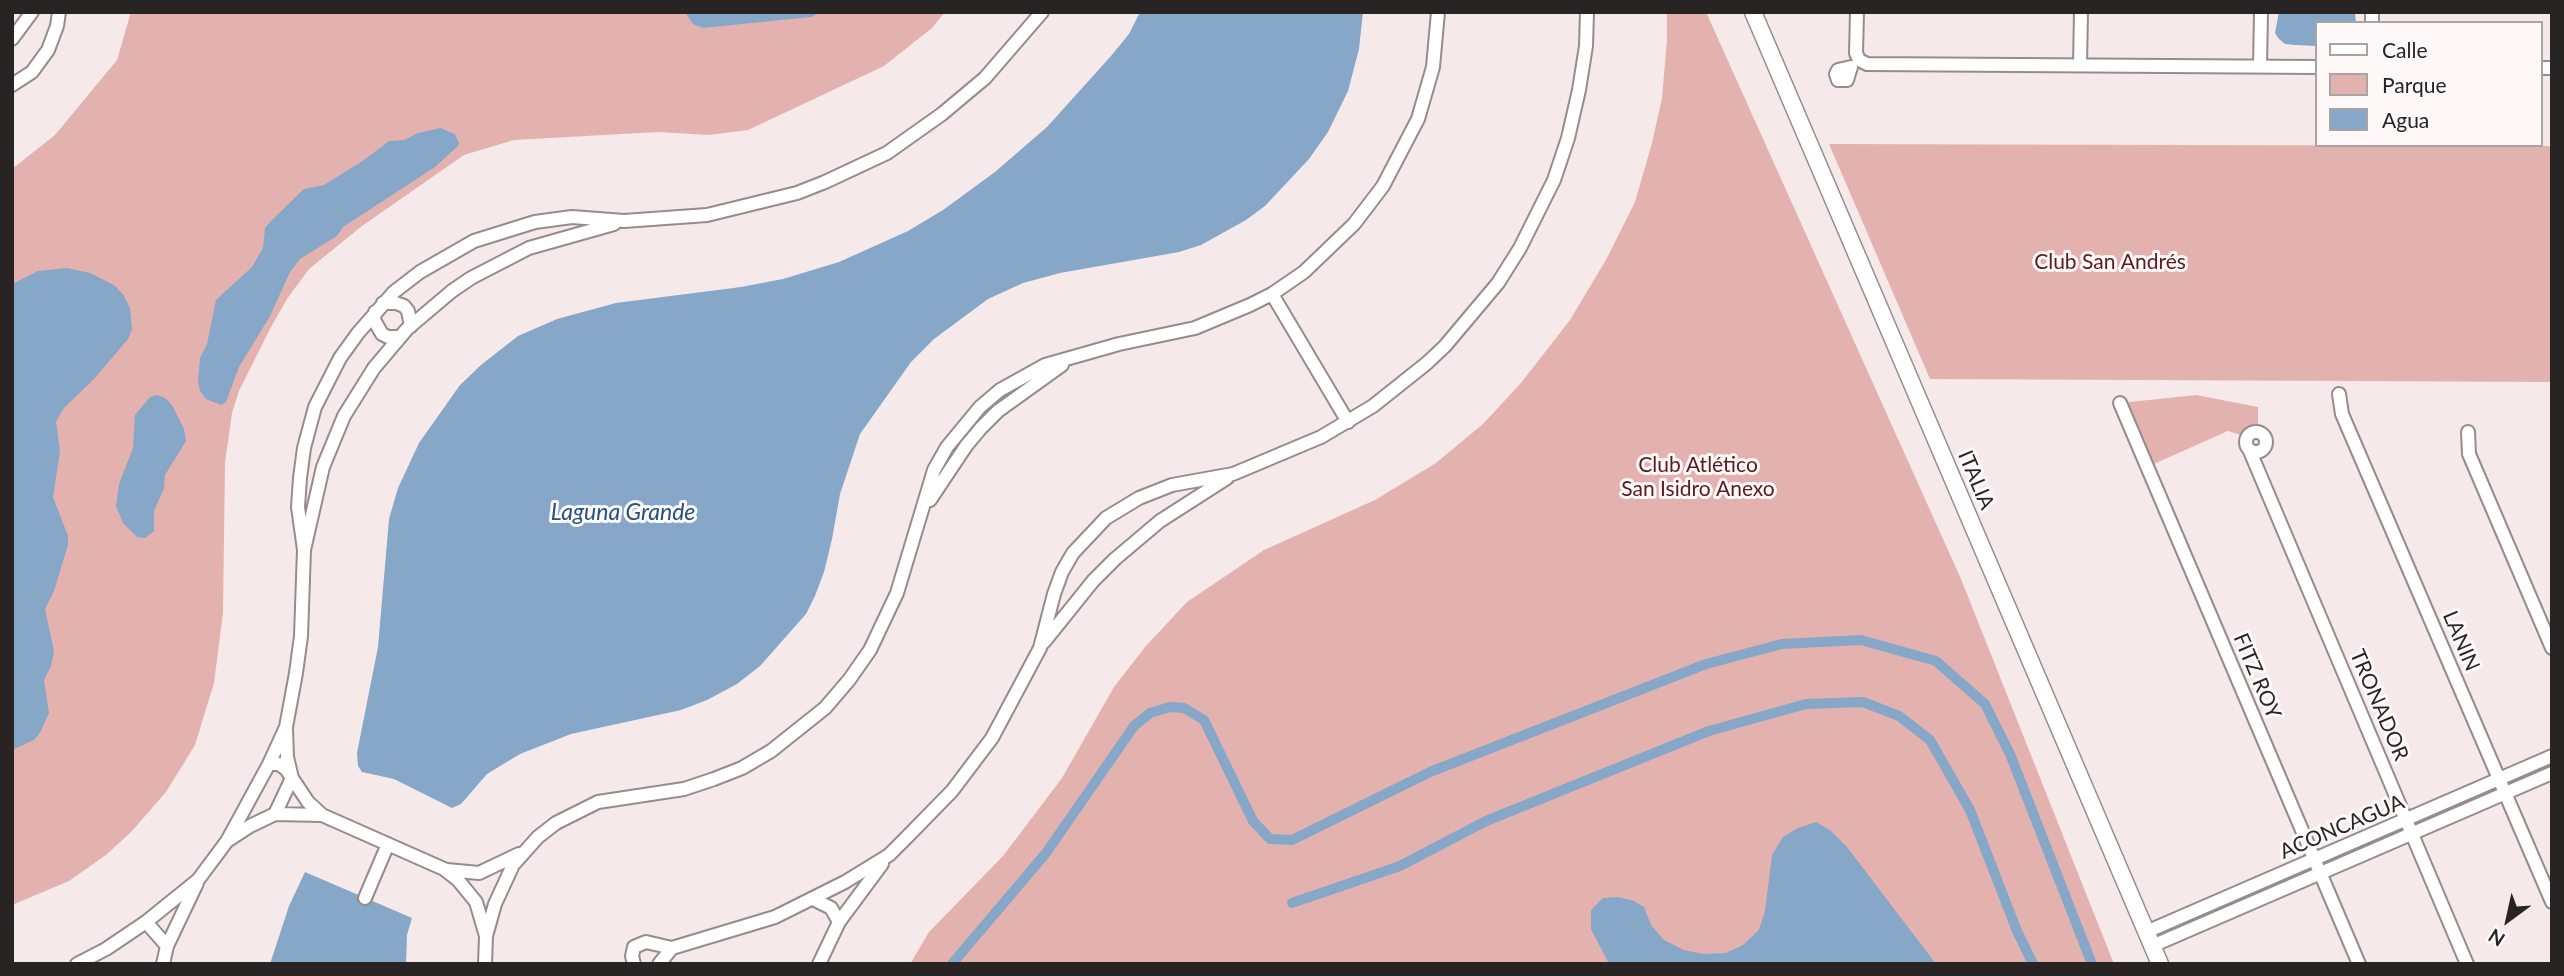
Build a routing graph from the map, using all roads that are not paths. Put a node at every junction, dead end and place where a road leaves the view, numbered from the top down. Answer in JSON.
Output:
{"nodes":[{"id":1,"x":32,"y":12,"type":"edge"},
{"id":2,"x":60,"y":12,"type":"edge"},
{"id":3,"x":1042,"y":12,"type":"edge"},
{"id":4,"x":1438,"y":12,"type":"edge"},
{"id":5,"x":1587,"y":12,"type":"edge"},
{"id":6,"x":1753,"y":12,"type":"edge"},
{"id":7,"x":1857,"y":12,"type":"edge"},
{"id":8,"x":2081,"y":12,"type":"edge"},
{"id":9,"x":2260,"y":12,"type":"edge"},
{"id":10,"x":12,"y":39,"type":"edge"},
{"id":11,"x":2080,"y":65,"type":"junction"},
{"id":12,"x":2260,"y":66,"type":"junction"},
{"id":13,"x":2316,"y":66,"type":"edge"},
{"id":14,"x":12,"y":85,"type":"edge"},
{"id":15,"x":624,"y":221,"type":"junction"},
{"id":16,"x":522,"y":226,"type":"junction"},
{"id":17,"x":529,"y":248,"type":"junction"},
{"id":18,"x":1272,"y":294,"type":"junction"},
{"id":19,"x":379,"y":308,"type":"junction"},
{"id":20,"x":411,"y":326,"type":"junction"},
{"id":21,"x":401,"y":337,"type":"junction"},
{"id":22,"x":2339,"y":394,"type":"dead end"},
{"id":23,"x":2120,"y":403,"type":"dead end"},
{"id":24,"x":1348,"y":422,"type":"junction"},
{"id":25,"x":2468,"y":432,"type":"dead end"},
{"id":26,"x":2255,"y":450,"type":"dead end"},
{"id":27,"x":303,"y":452,"type":"junction"},
{"id":28,"x":326,"y":460,"type":"junction"},
{"id":29,"x":1233,"y":474,"type":"junction"},
{"id":30,"x":1172,"y":485,"type":"junction"},
{"id":31,"x":1183,"y":505,"type":"junction"},
{"id":32,"x":304,"y":551,"type":"junction"},
{"id":33,"x":1054,"y":594,"type":"junction"},
{"id":34,"x":1073,"y":606,"type":"junction"},
{"id":35,"x":1040,"y":648,"type":"junction"},
{"id":36,"x":2552,"y":648,"type":"edge"},
{"id":37,"x":286,"y":727,"type":"junction"},
{"id":38,"x":2552,"y":756,"type":"edge"},
{"id":39,"x":269,"y":764,"type":"junction"},
{"id":40,"x":2552,"y":773,"type":"edge"},
{"id":41,"x":292,"y":778,"type":"junction"},
{"id":42,"x":2500,"y":779,"type":"junction"},
{"id":43,"x":2505,"y":793,"type":"junction"},
{"id":44,"x":248,"y":805,"type":"junction"},
{"id":45,"x":322,"y":815,"type":"junction"},
{"id":46,"x":270,"y":816,"type":"junction"},
{"id":47,"x":2408,"y":820,"type":"junction"},
{"id":48,"x":2414,"y":834,"type":"junction"},
{"id":49,"x":227,"y":841,"type":"junction"},
{"id":50,"x":388,"y":844,"type":"junction"},
{"id":51,"x":522,"y":853,"type":"junction"},
{"id":52,"x":889,"y":855,"type":"junction"},
{"id":53,"x":2314,"y":860,"type":"junction"},
{"id":54,"x":444,"y":869,"type":"junction"},
{"id":55,"x":489,"y":870,"type":"junction"},
{"id":56,"x":2320,"y":874,"type":"junction"},
{"id":57,"x":198,"y":880,"type":"junction"},
{"id":58,"x":506,"y":880,"type":"junction"},
{"id":59,"x":2258,"y":883,"type":"junction"},
{"id":60,"x":365,"y":898,"type":"dead end"},
{"id":61,"x":2265,"y":898,"type":"junction"},
{"id":62,"x":813,"y":899,"type":"junction"},
{"id":63,"x":476,"y":902,"type":"junction"},
{"id":64,"x":2552,"y":902,"type":"edge"},
{"id":65,"x":495,"y":904,"type":"junction"},
{"id":66,"x":146,"y":922,"type":"junction"},
{"id":67,"x":839,"y":922,"type":"junction"},
{"id":68,"x":486,"y":936,"type":"junction"},
{"id":69,"x":2149,"y":939,"type":"junction"},
{"id":70,"x":167,"y":946,"type":"junction"},
{"id":71,"x":672,"y":947,"type":"junction"},
{"id":72,"x":77,"y":964,"type":"edge"},
{"id":73,"x":163,"y":964,"type":"edge"},
{"id":74,"x":485,"y":964,"type":"edge"},
{"id":75,"x":634,"y":964,"type":"edge"},
{"id":76,"x":659,"y":964,"type":"edge"},
{"id":77,"x":819,"y":964,"type":"edge"},
{"id":78,"x":2160,"y":964,"type":"edge"},
{"id":79,"x":2359,"y":964,"type":"edge"},
{"id":80,"x":2467,"y":964,"type":"edge"}],
"edges":[{"from":1,"to":10,"type":"street"},
{"from":2,"to":14,"type":"street"},
{"from":3,"to":15,"type":"street"},
{"from":4,"to":18,"type":"street"},
{"from":5,"to":24,"type":"street"},
{"from":6,"to":69,"type":"street","name":"ITALIA"},
{"from":7,"to":11,"type":"street"},
{"from":8,"to":11,"type":"street"},
{"from":9,"to":12,"type":"street"},
{"from":11,"to":12,"type":"street"},
{"from":12,"to":13,"type":"street"},
{"from":15,"to":16,"type":"street"},
{"from":15,"to":17,"type":"street"},
{"from":16,"to":17,"type":"street"},
{"from":16,"to":19,"type":"street"},
{"from":17,"to":20,"type":"street"},
{"from":18,"to":24,"type":"street"},
{"from":18,"to":51,"type":"street"},
{"from":19,"to":20,"type":"street"},
{"from":19,"to":21,"type":"street"},
{"from":19,"to":27,"type":"street"},
{"from":20,"to":21,"type":"street"},
{"from":21,"to":28,"type":"street"},
{"from":22,"to":42,"type":"street","name":"LANIN"},
{"from":23,"to":53,"type":"street","name":"FITZ ROY"},
{"from":24,"to":29,"type":"street"},
{"from":25,"to":36,"type":"street"},
{"from":26,"to":47,"type":"street","name":"TRONADOR"},
{"from":27,"to":28,"type":"street"},
{"from":27,"to":32,"type":"street"},
{"from":28,"to":32,"type":"street"},
{"from":29,"to":30,"type":"street"},
{"from":29,"to":31,"type":"street"},
{"from":30,"to":31,"type":"street"},
{"from":30,"to":33,"type":"street"},
{"from":31,"to":34,"type":"street"},
{"from":32,"to":37,"type":"street"},
{"from":33,"to":34,"type":"street"},
{"from":33,"to":35,"type":"street"},
{"from":34,"to":35,"type":"street"},
{"from":35,"to":52,"type":"street"},
{"from":37,"to":39,"type":"street"},
{"from":37,"to":41,"type":"street"},
{"from":38,"to":42,"type":"street","name":"ACONCAGUA"},
{"from":39,"to":41,"type":"street"},
{"from":39,"to":44,"type":"street"},
{"from":40,"to":43,"type":"street","name":"ACONCAGUA"},
{"from":41,"to":45,"type":"street"},
{"from":41,"to":46,"type":"street"},
{"from":42,"to":43,"type":"street","name":"LANIN"},
{"from":42,"to":47,"type":"street","name":"ACONCAGUA"},
{"from":43,"to":48,"type":"street","name":"ACONCAGUA"},
{"from":43,"to":64,"type":"street","name":"LANIN"},
{"from":44,"to":46,"type":"street"},
{"from":44,"to":49,"type":"street"},
{"from":45,"to":46,"type":"street"},
{"from":45,"to":50,"type":"street"},
{"from":46,"to":49,"type":"street"},
{"from":47,"to":48,"type":"street","name":"TRONADOR"},
{"from":47,"to":53,"type":"street","name":"ACONCAGUA"},
{"from":48,"to":56,"type":"street","name":"ACONCAGUA"},
{"from":48,"to":80,"type":"street","name":"TRONADOR"},
{"from":49,"to":57,"type":"street"},
{"from":50,"to":54,"type":"street"},
{"from":50,"to":60,"type":"street"},
{"from":51,"to":55,"type":"street"},
{"from":51,"to":58,"type":"street"},
{"from":52,"to":62,"type":"street"},
{"from":52,"to":67,"type":"street"},
{"from":53,"to":56,"type":"street","name":"FITZ ROY"},
{"from":53,"to":59,"type":"street","name":"ACONCAGUA"},
{"from":54,"to":55,"type":"street"},
{"from":54,"to":63,"type":"street"},
{"from":55,"to":58,"type":"street"},
{"from":55,"to":63,"type":"street"},
{"from":56,"to":61,"type":"street","name":"ACONCAGUA"},
{"from":56,"to":79,"type":"street","name":"FITZ ROY"},
{"from":57,"to":66,"type":"street"},
{"from":57,"to":70,"type":"street"},
{"from":58,"to":65,"type":"street"},
{"from":59,"to":61,"type":"street"},
{"from":59,"to":69,"type":"street","name":"ACONCAGUA"},
{"from":61,"to":69,"type":"street","name":"ACONCAGUA"},
{"from":62,"to":67,"type":"street"},
{"from":62,"to":71,"type":"street"},
{"from":63,"to":65,"type":"street"},
{"from":63,"to":68,"type":"street"},
{"from":65,"to":68,"type":"street"},
{"from":66,"to":70,"type":"street"},
{"from":66,"to":72,"type":"street"},
{"from":67,"to":77,"type":"street"},
{"from":68,"to":74,"type":"street"},
{"from":69,"to":78,"type":"street","name":"ITALIA"},
{"from":70,"to":73,"type":"street"},
{"from":71,"to":75,"type":"street"},
{"from":71,"to":76,"type":"street"}]}
